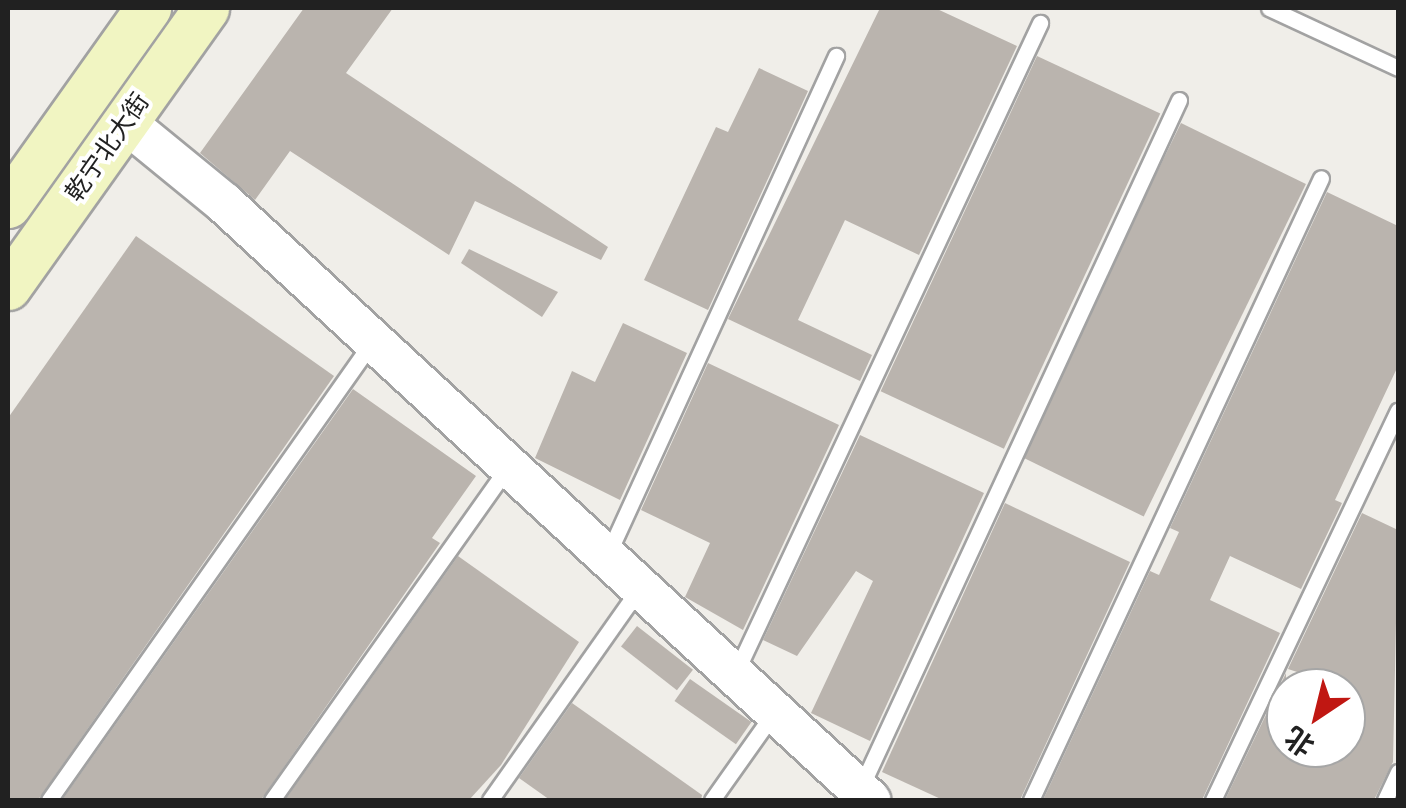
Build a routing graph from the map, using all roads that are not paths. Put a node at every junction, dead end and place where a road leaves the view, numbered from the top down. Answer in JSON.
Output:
{"nodes":[{"id":1,"x":206,"y":8,"type":"edge"},
{"id":2,"x":1268,"y":8,"type":"edge"},
{"id":3,"x":136,"y":16,"type":"edge"},
{"id":4,"x":1040,"y":23,"type":"dead end"},
{"id":5,"x":836,"y":56,"type":"dead end"},
{"id":6,"x":1398,"y":68,"type":"edge"},
{"id":7,"x":1179,"y":100,"type":"dead end"},
{"id":8,"x":124,"y":122,"type":"junction"},
{"id":9,"x":1320,"y":178,"type":"dead end"},
{"id":10,"x":8,"y":204,"type":"edge"},
{"id":11,"x":8,"y":287,"type":"edge"},
{"id":12,"x":373,"y":340,"type":"junction"},
{"id":13,"x":1398,"y":410,"type":"edge"},
{"id":14,"x":508,"y":466,"type":"junction"},
{"id":15,"x":607,"y":557,"type":"junction"},
{"id":16,"x":640,"y":588,"type":"junction"},
{"id":17,"x":734,"y":676,"type":"junction"},
{"id":18,"x":774,"y":712,"type":"junction"},
{"id":19,"x":1398,"y":772,"type":"edge"},
{"id":20,"x":864,"y":796,"type":"edge"},
{"id":21,"x":48,"y":800,"type":"edge"},
{"id":22,"x":272,"y":800,"type":"edge"},
{"id":23,"x":490,"y":800,"type":"edge"},
{"id":24,"x":712,"y":800,"type":"edge"},
{"id":25,"x":1031,"y":800,"type":"edge"},
{"id":26,"x":1213,"y":800,"type":"edge"},
{"id":27,"x":1385,"y":800,"type":"edge"}],
"edges":[{"from":1,"to":8,"type":"main road","name":"乾宁北大街"},
{"from":2,"to":6,"type":"lane"},
{"from":3,"to":10,"type":"main road","name":"乾宁北大街"},
{"from":4,"to":17,"type":"lane"},
{"from":5,"to":15,"type":"lane"},
{"from":7,"to":20,"type":"lane"},
{"from":8,"to":11,"type":"main road","name":"乾宁北大街"},
{"from":8,"to":12,"type":"street"},
{"from":9,"to":25,"type":"lane"},
{"from":12,"to":14,"type":"street"},
{"from":12,"to":21,"type":"lane"},
{"from":13,"to":26,"type":"lane"},
{"from":14,"to":15,"type":"street"},
{"from":14,"to":22,"type":"lane"},
{"from":15,"to":16,"type":"street"},
{"from":16,"to":17,"type":"street"},
{"from":16,"to":23,"type":"lane"},
{"from":17,"to":18,"type":"street"},
{"from":18,"to":20,"type":"street"},
{"from":18,"to":24,"type":"lane"},
{"from":19,"to":27,"type":"lane"}]}
